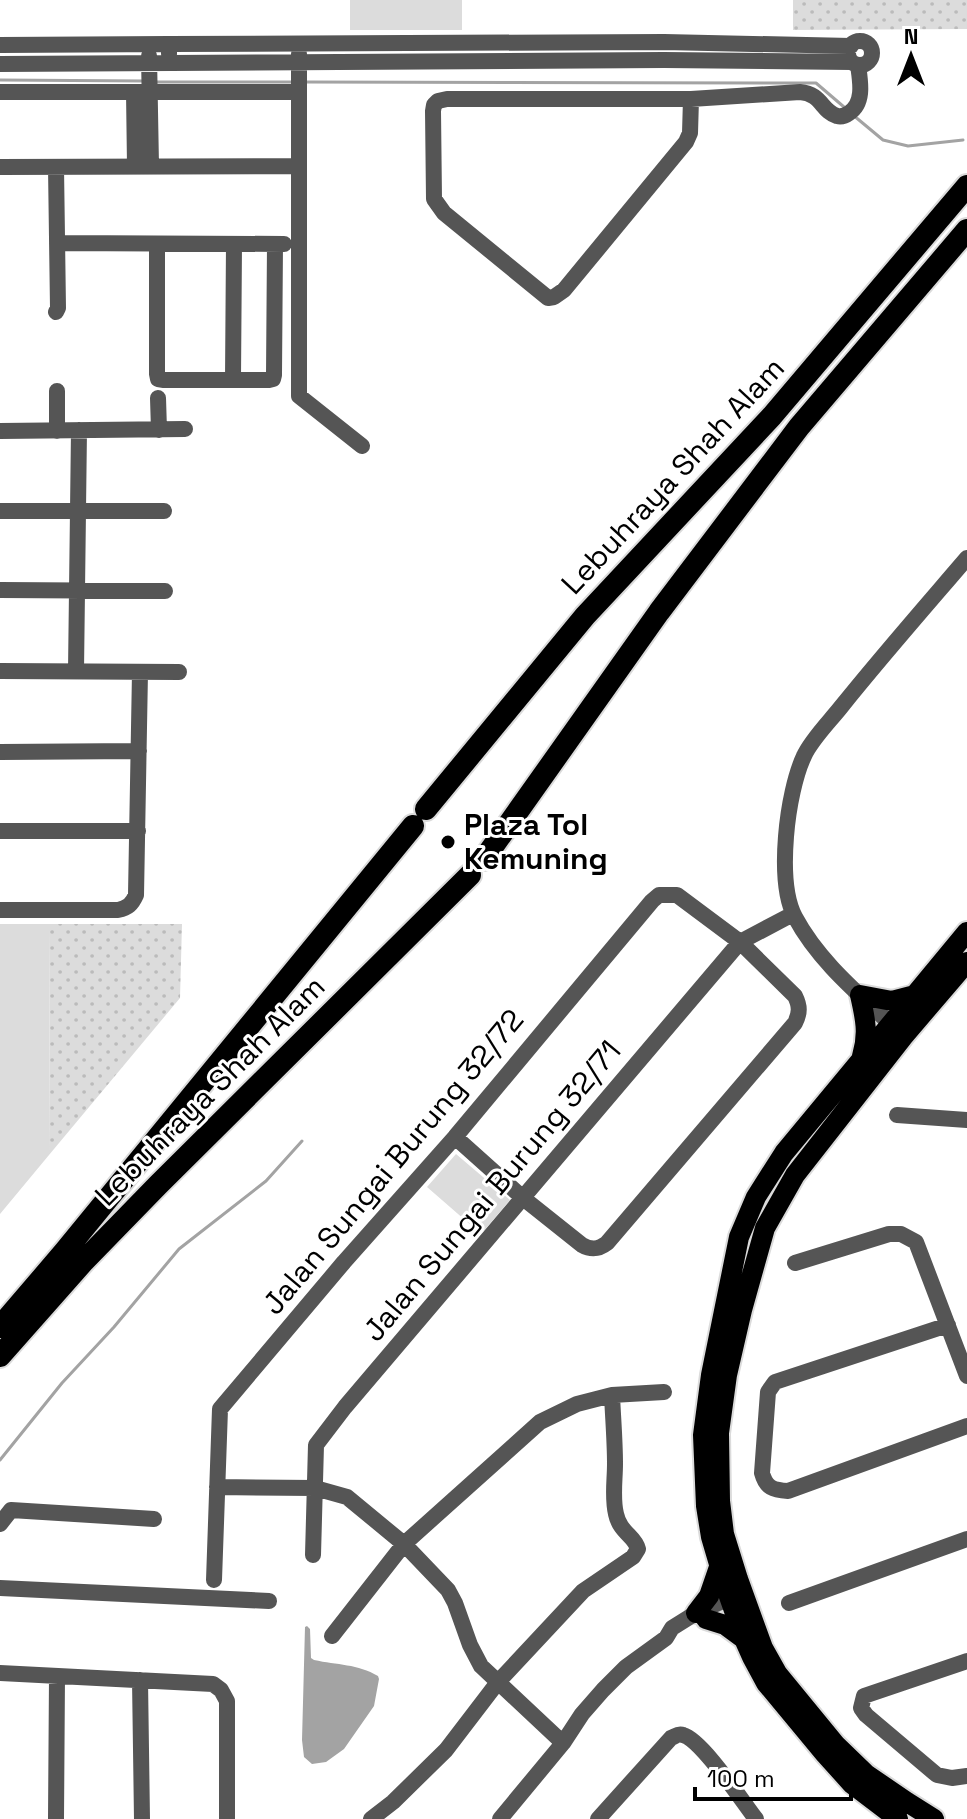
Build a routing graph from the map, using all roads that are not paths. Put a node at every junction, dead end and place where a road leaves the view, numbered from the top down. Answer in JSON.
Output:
{"nodes":[{"id":1,"x":299,"y":43,"type":"junction"},
{"id":2,"x":149,"y":44,"type":"junction"},
{"id":3,"x":169,"y":44,"type":"junction"},
{"id":4,"x":0,"y":45,"type":"edge"},
{"id":5,"x":854,"y":58,"type":"junction"},
{"id":6,"x":169,"y":63,"type":"junction"},
{"id":7,"x":0,"y":64,"type":"edge"},
{"id":8,"x":298,"y":79,"type":"junction"},
{"id":9,"x":146,"y":81,"type":"junction"},
{"id":10,"x":0,"y":92,"type":"edge"},
{"id":11,"x":691,"y":99,"type":"junction"},
{"id":12,"x":143,"y":166,"type":"junction"},
{"id":13,"x":297,"y":166,"type":"junction"},
{"id":14,"x":0,"y":167,"type":"edge"},
{"id":15,"x":56,"y":167,"type":"junction"},
{"id":16,"x":967,"y":186,"type":"edge"},
{"id":17,"x":967,"y":230,"type":"edge"},
{"id":18,"x":57,"y":243,"type":"junction"},
{"id":19,"x":157,"y":244,"type":"junction"},
{"id":20,"x":234,"y":244,"type":"junction"},
{"id":21,"x":275,"y":244,"type":"junction"},
{"id":22,"x":298,"y":244,"type":"junction"},
{"id":23,"x":56,"y":312,"type":"dead end"},
{"id":24,"x":233,"y":379,"type":"junction"},
{"id":25,"x":57,"y":391,"type":"dead end"},
{"id":26,"x":158,"y":398,"type":"dead end"},
{"id":27,"x":185,"y":429,"type":"dead end"},
{"id":28,"x":79,"y":430,"type":"junction"},
{"id":29,"x":159,"y":430,"type":"junction"},
{"id":30,"x":0,"y":431,"type":"edge"},
{"id":31,"x":57,"y":431,"type":"junction"},
{"id":32,"x":362,"y":446,"type":"dead end"},
{"id":33,"x":0,"y":511,"type":"edge"},
{"id":34,"x":79,"y":511,"type":"junction"},
{"id":35,"x":164,"y":511,"type":"dead end"},
{"id":36,"x":967,"y":558,"type":"edge"},
{"id":37,"x":0,"y":590,"type":"edge"},
{"id":38,"x":77,"y":591,"type":"junction"},
{"id":39,"x":165,"y":591,"type":"dead end"},
{"id":40,"x":0,"y":671,"type":"edge"},
{"id":41,"x":76,"y":671,"type":"junction"},
{"id":42,"x":140,"y":672,"type":"junction"},
{"id":43,"x":179,"y":672,"type":"dead end"},
{"id":44,"x":139,"y":751,"type":"junction"},
{"id":45,"x":0,"y":752,"type":"edge"},
{"id":46,"x":0,"y":831,"type":"edge"},
{"id":47,"x":138,"y":831,"type":"junction"},
{"id":48,"x":0,"y":910,"type":"edge"},
{"id":49,"x":793,"y":914,"type":"junction"},
{"id":50,"x":967,"y":932,"type":"edge"},
{"id":51,"x":740,"y":942,"type":"junction"},
{"id":52,"x":967,"y":962,"type":"edge"},
{"id":53,"x":916,"y":994,"type":"junction"},
{"id":54,"x":860,"y":995,"type":"junction"},
{"id":55,"x":897,"y":1031,"type":"junction"},
{"id":56,"x":860,"y":1060,"type":"junction"},
{"id":57,"x":897,"y":1115,"type":"dead end"},
{"id":58,"x":967,"y":1120,"type":"edge"},
{"id":59,"x":455,"y":1137,"type":"junction"},
{"id":60,"x":523,"y":1198,"type":"junction"},
{"id":61,"x":795,"y":1263,"type":"dead end"},
{"id":62,"x":948,"y":1325,"type":"junction"},
{"id":63,"x":0,"y":1327,"type":"edge"},
{"id":64,"x":0,"y":1356,"type":"edge"},
{"id":65,"x":967,"y":1376,"type":"edge"},
{"id":66,"x":664,"y":1392,"type":"dead end"},
{"id":67,"x":612,"y":1395,"type":"junction"},
{"id":68,"x":967,"y":1426,"type":"edge"},
{"id":69,"x":217,"y":1487,"type":"junction"},
{"id":70,"x":315,"y":1488,"type":"junction"},
{"id":71,"x":154,"y":1519,"type":"dead end"},
{"id":72,"x":0,"y":1524,"type":"edge"},
{"id":73,"x":967,"y":1539,"type":"edge"},
{"id":74,"x":404,"y":1544,"type":"junction"},
{"id":75,"x":313,"y":1555,"type":"dead end"},
{"id":76,"x":719,"y":1565,"type":"junction"},
{"id":77,"x":214,"y":1580,"type":"dead end"},
{"id":78,"x":0,"y":1588,"type":"edge"},
{"id":79,"x":737,"y":1599,"type":"junction"},
{"id":80,"x":269,"y":1601,"type":"dead end"},
{"id":81,"x":789,"y":1603,"type":"dead end"},
{"id":82,"x":701,"y":1616,"type":"junction"},
{"id":83,"x":332,"y":1636,"type":"dead end"},
{"id":84,"x":744,"y":1639,"type":"junction"},
{"id":85,"x":967,"y":1661,"type":"edge"},
{"id":86,"x":0,"y":1673,"type":"edge"},
{"id":87,"x":57,"y":1676,"type":"junction"},
{"id":88,"x":140,"y":1680,"type":"junction"},
{"id":89,"x":498,"y":1682,"type":"junction"},
{"id":90,"x":563,"y":1743,"type":"junction"},
{"id":91,"x":830,"y":1749,"type":"junction"},
{"id":92,"x":967,"y":1776,"type":"edge"},
{"id":93,"x":56,"y":1819,"type":"edge"},
{"id":94,"x":142,"y":1819,"type":"edge"},
{"id":95,"x":227,"y":1819,"type":"edge"},
{"id":96,"x":371,"y":1819,"type":"edge"},
{"id":97,"x":500,"y":1819,"type":"edge"},
{"id":98,"x":598,"y":1819,"type":"edge"},
{"id":99,"x":756,"y":1819,"type":"edge"},
{"id":100,"x":898,"y":1819,"type":"edge"},
{"id":101,"x":934,"y":1819,"type":"edge"}],
"edges":[{"from":1,"to":3,"type":"street"},
{"from":1,"to":5,"type":"street"},
{"from":1,"to":8,"type":"street"},
{"from":2,"to":3,"type":"street"},
{"from":2,"to":4,"type":"street"},
{"from":2,"to":9,"type":"street"},
{"from":3,"to":6,"type":"street"},
{"from":5,"to":8,"type":"street"},
{"from":5,"to":11,"type":"street"},
{"from":6,"to":8,"type":"street"},
{"from":6,"to":9,"type":"street"},
{"from":7,"to":9,"type":"street"},
{"from":8,"to":9,"type":"street"},
{"from":8,"to":13,"type":"street"},
{"from":9,"to":10,"type":"street"},
{"from":9,"to":12,"type":"street"},
{"from":11,"to":11,"type":"street"},
{"from":12,"to":13,"type":"street"},
{"from":12,"to":15,"type":"street"},
{"from":13,"to":22,"type":"street"},
{"from":14,"to":15,"type":"street"},
{"from":15,"to":18,"type":"street"},
{"from":16,"to":63,"type":"highway","name":"Lebuhraya Shah Alam"},
{"from":17,"to":64,"type":"highway","name":"Lebuhraya Shah Alam"},
{"from":18,"to":19,"type":"street"},
{"from":18,"to":23,"type":"street"},
{"from":19,"to":20,"type":"street"},
{"from":19,"to":24,"type":"street"},
{"from":20,"to":21,"type":"street"},
{"from":20,"to":24,"type":"street"},
{"from":21,"to":22,"type":"street"},
{"from":21,"to":24,"type":"street"},
{"from":22,"to":32,"type":"street"},
{"from":25,"to":31,"type":"street"},
{"from":26,"to":29,"type":"street"},
{"from":27,"to":29,"type":"street"},
{"from":28,"to":29,"type":"street"},
{"from":28,"to":31,"type":"street"},
{"from":28,"to":34,"type":"street"},
{"from":30,"to":31,"type":"street"},
{"from":33,"to":34,"type":"street"},
{"from":34,"to":35,"type":"street"},
{"from":34,"to":38,"type":"street"},
{"from":36,"to":49,"type":"street"},
{"from":37,"to":38,"type":"street"},
{"from":38,"to":39,"type":"street"},
{"from":38,"to":41,"type":"street"},
{"from":40,"to":41,"type":"street"},
{"from":41,"to":42,"type":"street"},
{"from":42,"to":43,"type":"street"},
{"from":42,"to":44,"type":"street"},
{"from":44,"to":45,"type":"street"},
{"from":44,"to":47,"type":"street"},
{"from":46,"to":47,"type":"street"},
{"from":47,"to":48,"type":"street"},
{"from":49,"to":51,"type":"street"},
{"from":49,"to":54,"type":"street"},
{"from":50,"to":53,"type":"main road"},
{"from":51,"to":59,"type":"street","name":"Jalan Sungai Burung 32/72"},
{"from":51,"to":60,"type":"street","name":"Jalan Sungai Burung 32/71"},
{"from":51,"to":60,"type":"street","name":"Jalan Sungai Burung 32/72"},
{"from":52,"to":55,"type":"main road"},
{"from":53,"to":54,"type":"main road"},
{"from":53,"to":55,"type":"main road"},
{"from":54,"to":55,"type":"street"},
{"from":54,"to":56,"type":"main road"},
{"from":55,"to":56,"type":"main road"},
{"from":55,"to":79,"type":"main road"},
{"from":56,"to":76,"type":"main road"},
{"from":57,"to":58,"type":"street"},
{"from":59,"to":60,"type":"street"},
{"from":59,"to":69,"type":"street","name":"Jalan Sungai Burung 32/72"},
{"from":60,"to":70,"type":"street","name":"Jalan Sungai Burung 32/71"},
{"from":61,"to":62,"type":"street"},
{"from":62,"to":65,"type":"street"},
{"from":62,"to":68,"type":"street"},
{"from":66,"to":67,"type":"street"},
{"from":67,"to":74,"type":"street"},
{"from":67,"to":89,"type":"street"},
{"from":69,"to":70,"type":"street"},
{"from":69,"to":77,"type":"street","name":"Jalan Sungai Burung 32/72"},
{"from":70,"to":74,"type":"street"},
{"from":70,"to":75,"type":"street","name":"Jalan Sungai Burung 32/71"},
{"from":71,"to":72,"type":"street"},
{"from":73,"to":81,"type":"street"},
{"from":74,"to":83,"type":"street"},
{"from":74,"to":89,"type":"street"},
{"from":76,"to":79,"type":"main road"},
{"from":76,"to":82,"type":"main road"},
{"from":78,"to":80,"type":"street"},
{"from":79,"to":82,"type":"street"},
{"from":79,"to":84,"type":"main road"},
{"from":79,"to":91,"type":"main road"},
{"from":82,"to":84,"type":"main road"},
{"from":82,"to":90,"type":"street"},
{"from":84,"to":91,"type":"main road"},
{"from":85,"to":92,"type":"street"},
{"from":86,"to":87,"type":"street"},
{"from":87,"to":88,"type":"street"},
{"from":87,"to":93,"type":"street"},
{"from":88,"to":94,"type":"street"},
{"from":88,"to":95,"type":"street"},
{"from":89,"to":90,"type":"street"},
{"from":89,"to":96,"type":"street"},
{"from":90,"to":97,"type":"street"},
{"from":91,"to":100,"type":"main road"},
{"from":91,"to":101,"type":"main road"},
{"from":98,"to":99,"type":"street"}]}
